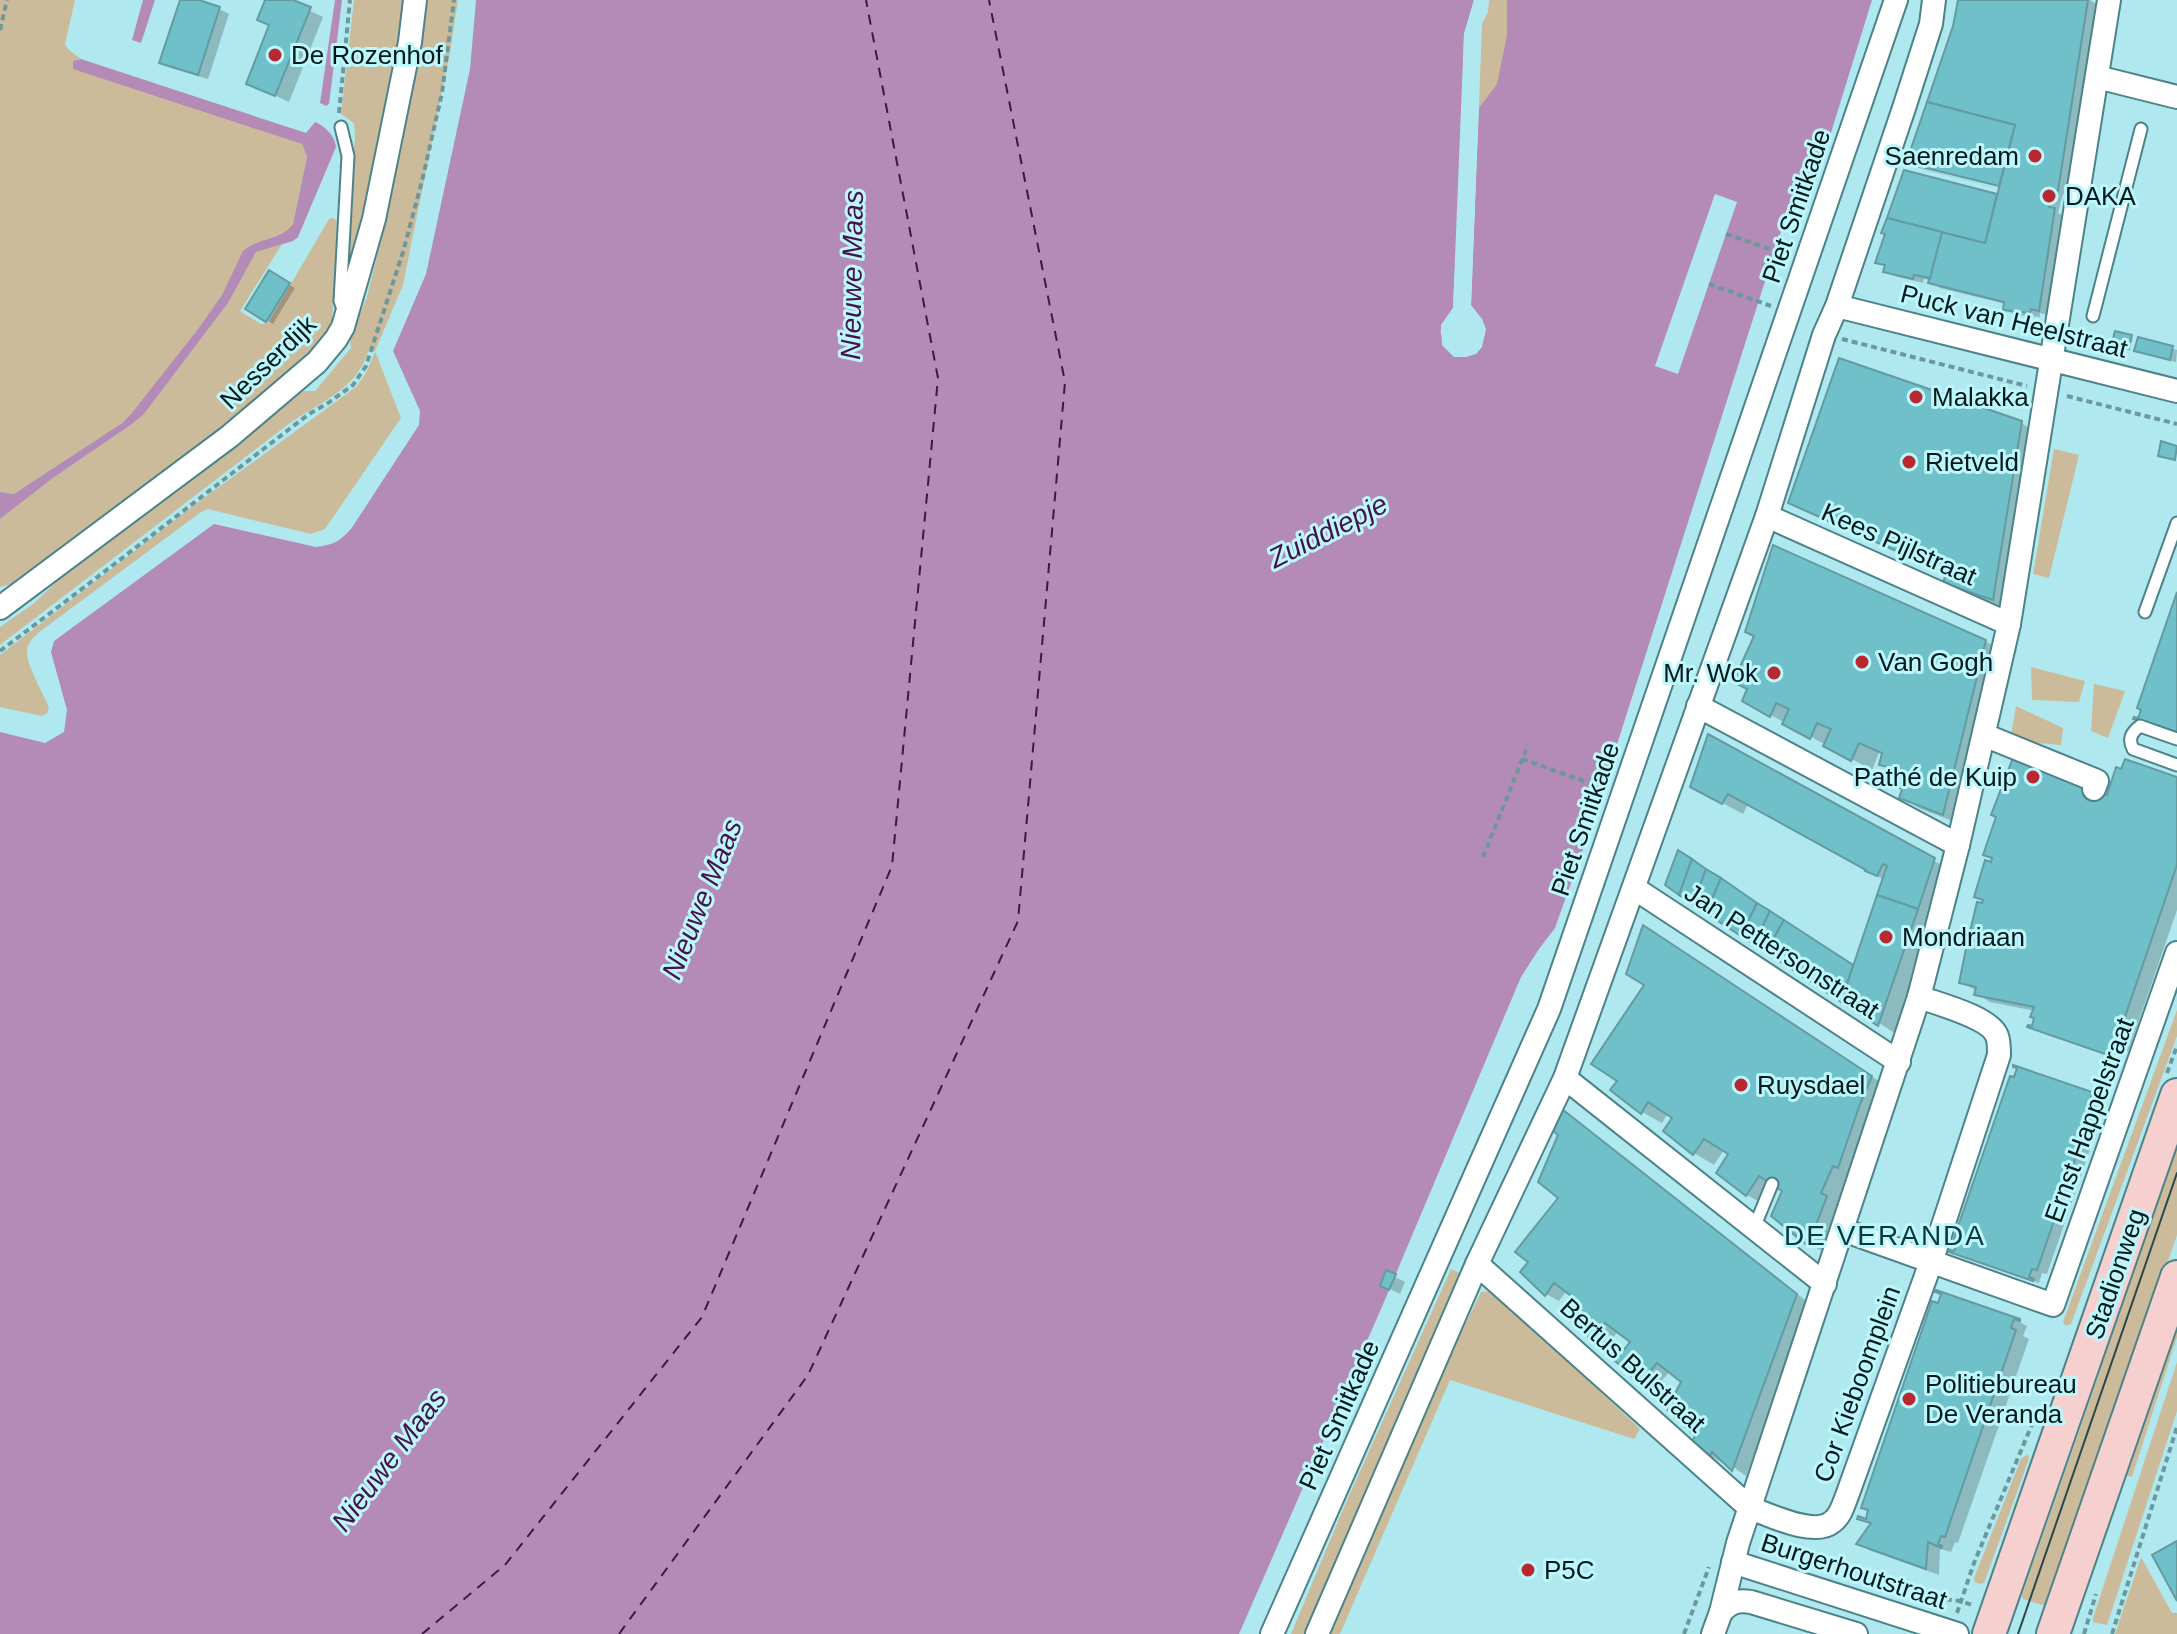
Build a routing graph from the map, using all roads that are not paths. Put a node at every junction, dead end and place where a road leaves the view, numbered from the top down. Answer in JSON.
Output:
{"nodes":[{"id":1,"x":415,"y":0,"type":"edge"},
{"id":2,"x":1896,"y":0,"type":"edge"},
{"id":3,"x":1934,"y":0,"type":"edge"},
{"id":4,"x":2109,"y":0,"type":"edge"},
{"id":5,"x":2097,"y":77,"type":"junction"},
{"id":6,"x":2177,"y":97,"type":"edge"},
{"id":7,"x":341,"y":127,"type":"road end"},
{"id":8,"x":2141,"y":129,"type":"dead end"},
{"id":9,"x":1837,"y":306,"type":"junction"},
{"id":10,"x":2093,"y":316,"type":"dead end"},
{"id":11,"x":346,"y":317,"type":"junction"},
{"id":12,"x":2052,"y":359,"type":"junction"},
{"id":13,"x":2177,"y":391,"type":"edge"},
{"id":14,"x":1767,"y":516,"type":"junction"},
{"id":15,"x":2177,"y":523,"type":"edge"},
{"id":16,"x":0,"y":608,"type":"edge"},
{"id":17,"x":2145,"y":612,"type":"dead end"},
{"id":18,"x":2009,"y":624,"type":"junction"},
{"id":19,"x":1698,"y":706,"type":"junction"},
{"id":20,"x":1987,"y":736,"type":"junction"},
{"id":21,"x":2177,"y":739,"type":"edge"},
{"id":22,"x":2177,"y":765,"type":"edge"},
{"id":23,"x":2094,"y":789,"type":"dead end"},
{"id":24,"x":1958,"y":845,"type":"junction"},
{"id":25,"x":1634,"y":888,"type":"junction"},
{"id":26,"x":2177,"y":953,"type":"edge"},
{"id":27,"x":1919,"y":997,"type":"junction"},
{"id":28,"x":1899,"y":1062,"type":"junction"},
{"id":29,"x":1565,"y":1078,"type":"junction"},
{"id":30,"x":2177,"y":1095,"type":"edge"},
{"id":31,"x":1772,"y":1184,"type":"dead end"},
{"id":32,"x":1754,"y":1228,"type":"junction"},
{"id":33,"x":1843,"y":1230,"type":"junction"},
{"id":34,"x":1931,"y":1262,"type":"junction"},
{"id":35,"x":1477,"y":1264,"type":"junction"},
{"id":36,"x":1825,"y":1284,"type":"junction"},
{"id":37,"x":2175,"y":1288,"type":"edge"},
{"id":38,"x":1750,"y":1508,"type":"junction"},
{"id":39,"x":1733,"y":1562,"type":"junction"},
{"id":40,"x":1721,"y":1612,"type":"junction"},
{"id":41,"x":1272,"y":1634,"type":"edge"},
{"id":42,"x":1317,"y":1634,"type":"edge"},
{"id":43,"x":1713,"y":1634,"type":"edge"},
{"id":44,"x":1856,"y":1634,"type":"edge"},
{"id":45,"x":1957,"y":1634,"type":"edge"},
{"id":46,"x":1989,"y":1634,"type":"edge"},
{"id":47,"x":2053,"y":1634,"type":"edge"}],
"edges":[{"from":1,"to":11,"type":"street","name":"Nesserdijk"},
{"from":2,"to":41,"type":"street","name":"Piet Smitkade"},
{"from":3,"to":9,"type":"street"},
{"from":4,"to":5,"type":"street"},
{"from":5,"to":6,"type":"street"},
{"from":5,"to":12,"type":"street"},
{"from":7,"to":11,"type":"lane"},
{"from":8,"to":10,"type":"lane"},
{"from":9,"to":12,"type":"street","name":"Puck van Heelstraat"},
{"from":9,"to":14,"type":"street"},
{"from":11,"to":16,"type":"street","name":"Nesserdijk"},
{"from":12,"to":13,"type":"street","name":"Puck van Heelstraat"},
{"from":12,"to":18,"type":"street"},
{"from":14,"to":18,"type":"street","name":"Kees Pijlstraat"},
{"from":14,"to":19,"type":"street"},
{"from":15,"to":17,"type":"lane"},
{"from":18,"to":20,"type":"street"},
{"from":19,"to":24,"type":"street"},
{"from":19,"to":25,"type":"street"},
{"from":20,"to":23,"type":"street"},
{"from":20,"to":24,"type":"street"},
{"from":21,"to":22,"type":"lane"},
{"from":24,"to":27,"type":"street"},
{"from":25,"to":28,"type":"street","name":"Jan Pettersonstraat"},
{"from":25,"to":29,"type":"street"},
{"from":26,"to":34,"type":"street","name":"Ernst Happelstraat"},
{"from":27,"to":28,"type":"street"},
{"from":27,"to":34,"type":"street","name":"Cor Kieboomplein"},
{"from":28,"to":33,"type":"street"},
{"from":29,"to":32,"type":"street"},
{"from":29,"to":35,"type":"street"},
{"from":30,"to":46,"type":"main road","name":"Stadionweg"},
{"from":31,"to":32,"type":"lane"},
{"from":32,"to":36,"type":"street"},
{"from":33,"to":34,"type":"street"},
{"from":33,"to":36,"type":"street"},
{"from":34,"to":38,"type":"street","name":"Cor Kieboomplein"},
{"from":35,"to":38,"type":"street","name":"Bertus Bulstraat"},
{"from":35,"to":42,"type":"street"},
{"from":36,"to":38,"type":"street"},
{"from":37,"to":47,"type":"main road"},
{"from":38,"to":39,"type":"street"},
{"from":39,"to":40,"type":"street"},
{"from":39,"to":45,"type":"street","name":"Burgerhoutstraat"},
{"from":40,"to":43,"type":"street"},
{"from":40,"to":44,"type":"street"}]}
